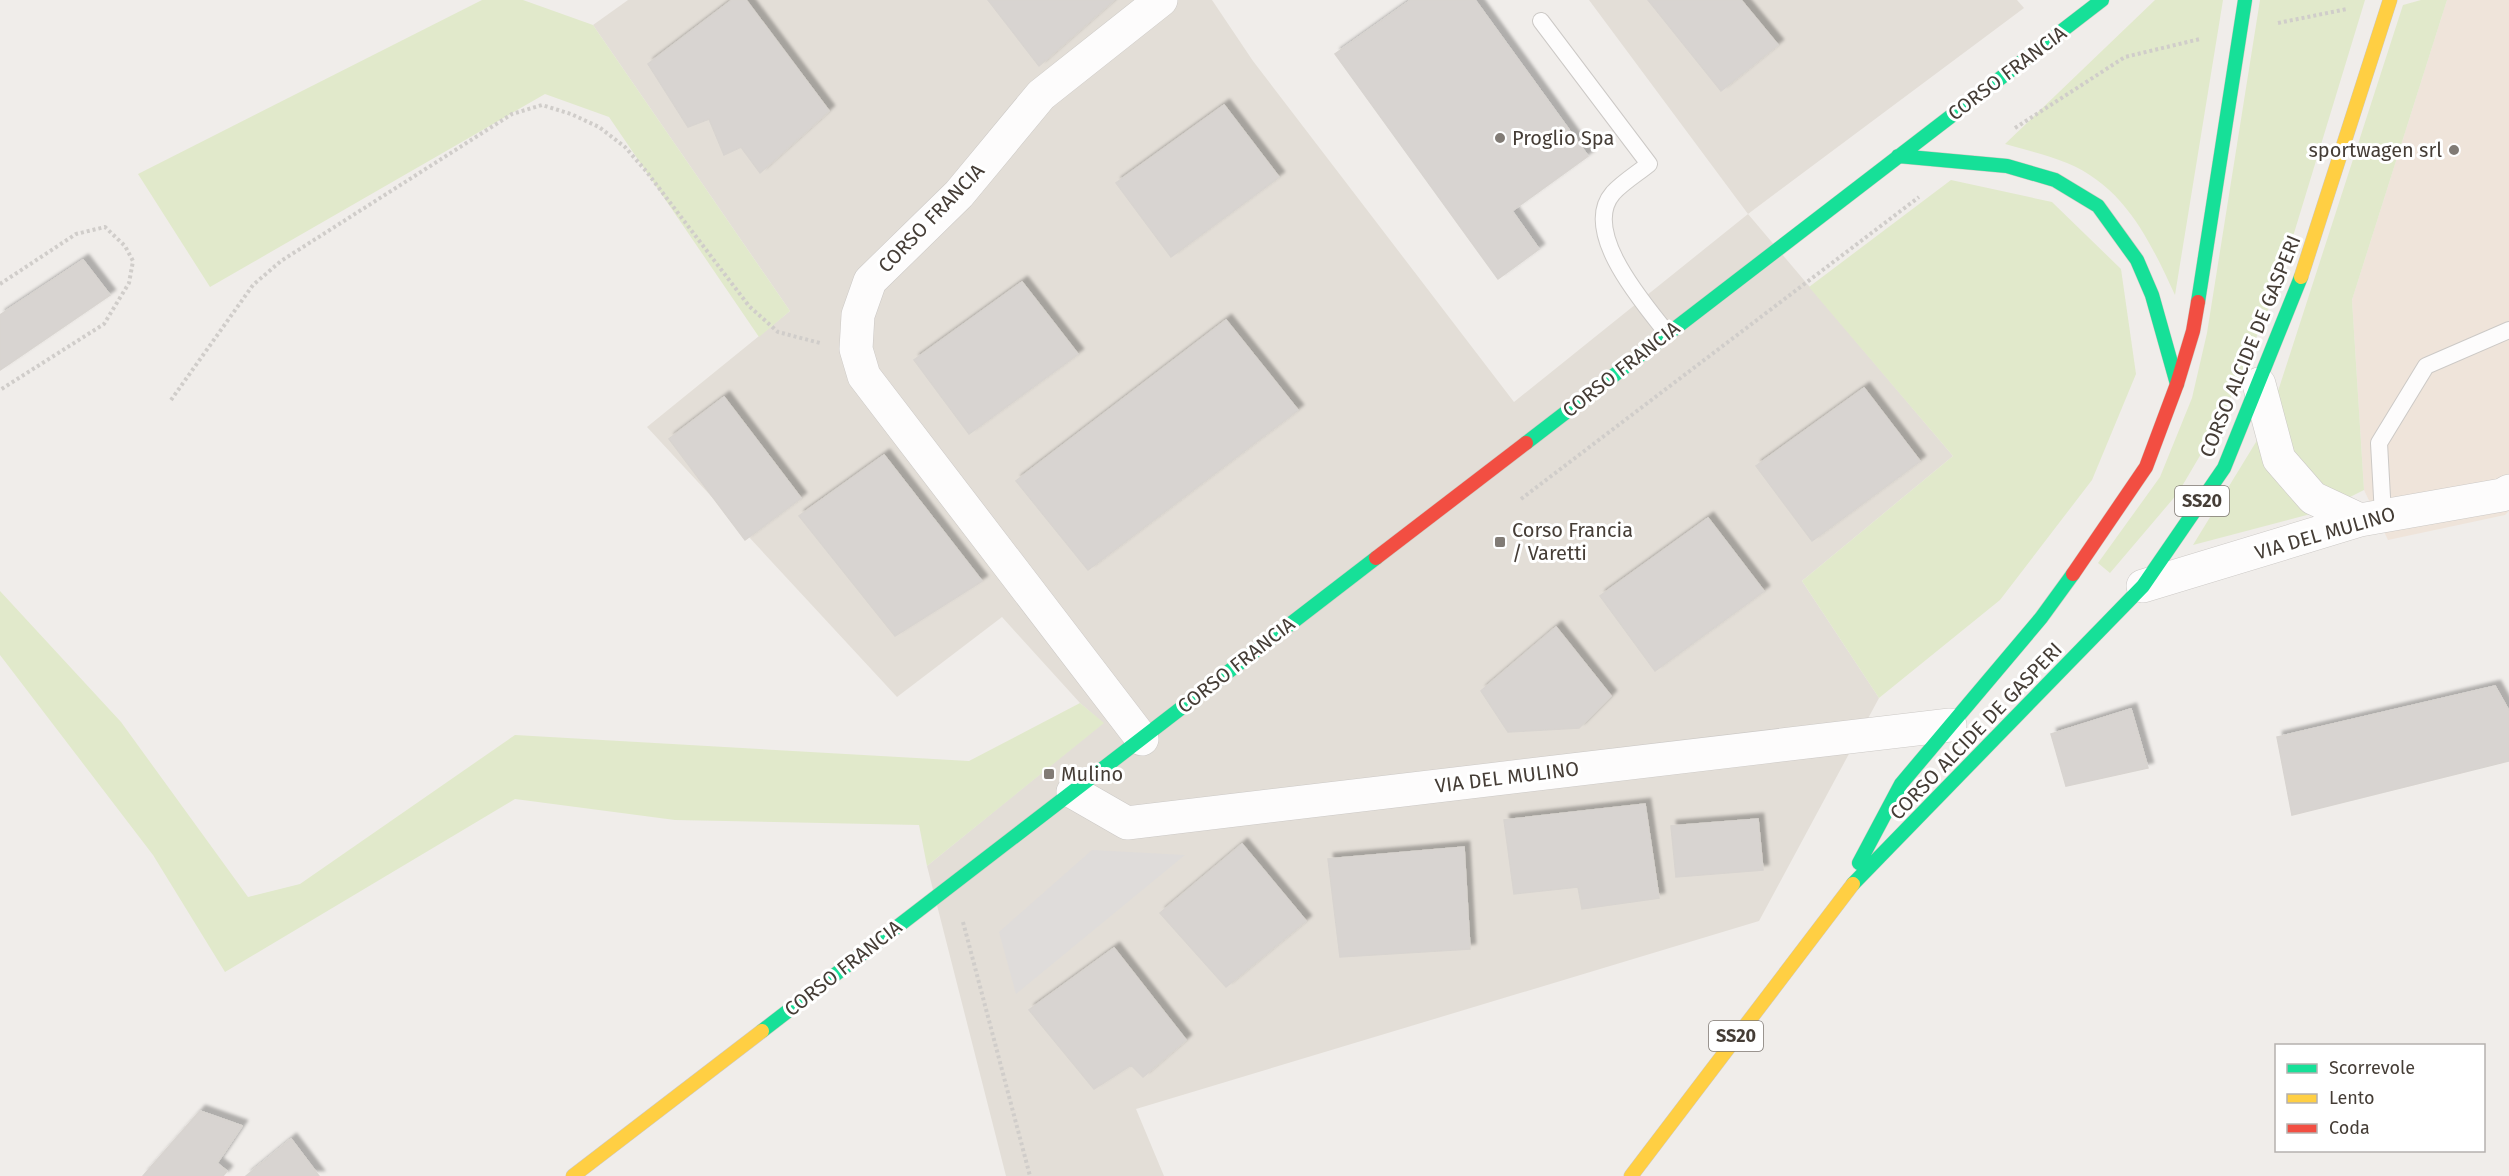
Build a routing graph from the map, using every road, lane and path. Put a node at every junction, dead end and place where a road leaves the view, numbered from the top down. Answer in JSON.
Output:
{"nodes":[{"id":1,"x":1161,"y":0,"type":"edge"},
{"id":2,"x":2102,"y":0,"type":"edge"},
{"id":3,"x":2246,"y":0,"type":"edge"},
{"id":4,"x":2390,"y":0,"type":"edge"},
{"id":5,"x":1541,"y":21,"type":"dead end"},
{"id":6,"x":2240,"y":30,"type":"junction"},
{"id":7,"x":1898,"y":156,"type":"junction"},
{"id":8,"x":1965,"y":162,"type":"junction"},
{"id":9,"x":0,"y":284,"type":"edge"},
{"id":10,"x":2509,"y":330,"type":"edge"},
{"id":11,"x":1667,"y":333,"type":"junction"},
{"id":12,"x":856,"y":349,"type":"junction"},
{"id":13,"x":2177,"y":384,"type":"junction"},
{"id":14,"x":2259,"y":384,"type":"junction"},
{"id":15,"x":0,"y":390,"type":"edge"},
{"id":16,"x":171,"y":400,"type":"dead end"},
{"id":17,"x":2507,"y":496,"type":"edge"},
{"id":18,"x":1517,"y":501,"type":"dead end"},
{"id":19,"x":2371,"y":517,"type":"junction"},
{"id":20,"x":2143,"y":586,"type":"junction"},
{"id":21,"x":1950,"y":725,"type":"junction"},
{"id":22,"x":1142,"y":739,"type":"junction"},
{"id":23,"x":1073,"y":792,"type":"junction"},
{"id":24,"x":953,"y":884,"type":"junction"},
{"id":25,"x":1841,"y":896,"type":"junction"},
{"id":26,"x":972,"y":916,"type":"dead end"},
{"id":27,"x":963,"y":923,"type":"junction"},
{"id":28,"x":954,"y":930,"type":"dead end"},
{"id":29,"x":573,"y":1176,"type":"edge"},
{"id":30,"x":1030,"y":1176,"type":"edge"},
{"id":31,"x":1631,"y":1176,"type":"edge"}],
"edges":[{"from":1,"to":12,"type":"street","name":"CORSO FRANCIA"},
{"from":2,"to":7,"type":"main road","name":"CORSO FRANCIA"},
{"from":3,"to":6,"type":"main road","name":"CORSO ALCIDE DE GASPERI","number":"SS20"},
{"from":4,"to":6,"type":"path"},
{"from":4,"to":14,"type":"main road","name":"CORSO ALCIDE DE GASPERI","number":"SS20"},
{"from":5,"to":11,"type":"lane"},
{"from":6,"to":8,"type":"path"},
{"from":6,"to":13,"type":"main road","name":"CORSO ALCIDE DE GASPERI","number":"SS20"},
{"from":7,"to":8,"type":"main road"},
{"from":7,"to":11,"type":"main road","name":"CORSO FRANCIA"},
{"from":8,"to":13,"type":"main road"},
{"from":8,"to":18,"type":"path"},
{"from":9,"to":15,"type":"path"},
{"from":10,"to":19,"type":"lane"},
{"from":11,"to":22,"type":"main road","name":"CORSO FRANCIA"},
{"from":12,"to":16,"type":"path"},
{"from":12,"to":22,"type":"street","name":"CORSO FRANCIA"},
{"from":13,"to":21,"type":"main road","name":"CORSO ALCIDE DE GASPERI","number":"SS20"},
{"from":14,"to":19,"type":"street"},
{"from":14,"to":20,"type":"main road","name":"CORSO ALCIDE DE GASPERI","number":"SS20"},
{"from":17,"to":19,"type":"street","name":"VIA DEL MULINO"},
{"from":19,"to":20,"type":"street","name":"VIA DEL MULINO"},
{"from":20,"to":25,"type":"main road","name":"CORSO ALCIDE DE GASPERI","number":"SS20"},
{"from":21,"to":23,"type":"street","name":"VIA DEL MULINO"},
{"from":21,"to":25,"type":"main road","name":"CORSO ALCIDE DE GASPERI","number":"SS20"},
{"from":22,"to":23,"type":"main road","name":"CORSO FRANCIA"},
{"from":23,"to":24,"type":"main road","name":"CORSO FRANCIA"},
{"from":24,"to":27,"type":"path"},
{"from":24,"to":29,"type":"main road","name":"CORSO FRANCIA"},
{"from":25,"to":31,"type":"main road","name":"CORSO ALCIDE DE GASPERI","number":"SS20"},
{"from":26,"to":27,"type":"path"},
{"from":27,"to":28,"type":"path"},
{"from":27,"to":30,"type":"path"}]}
